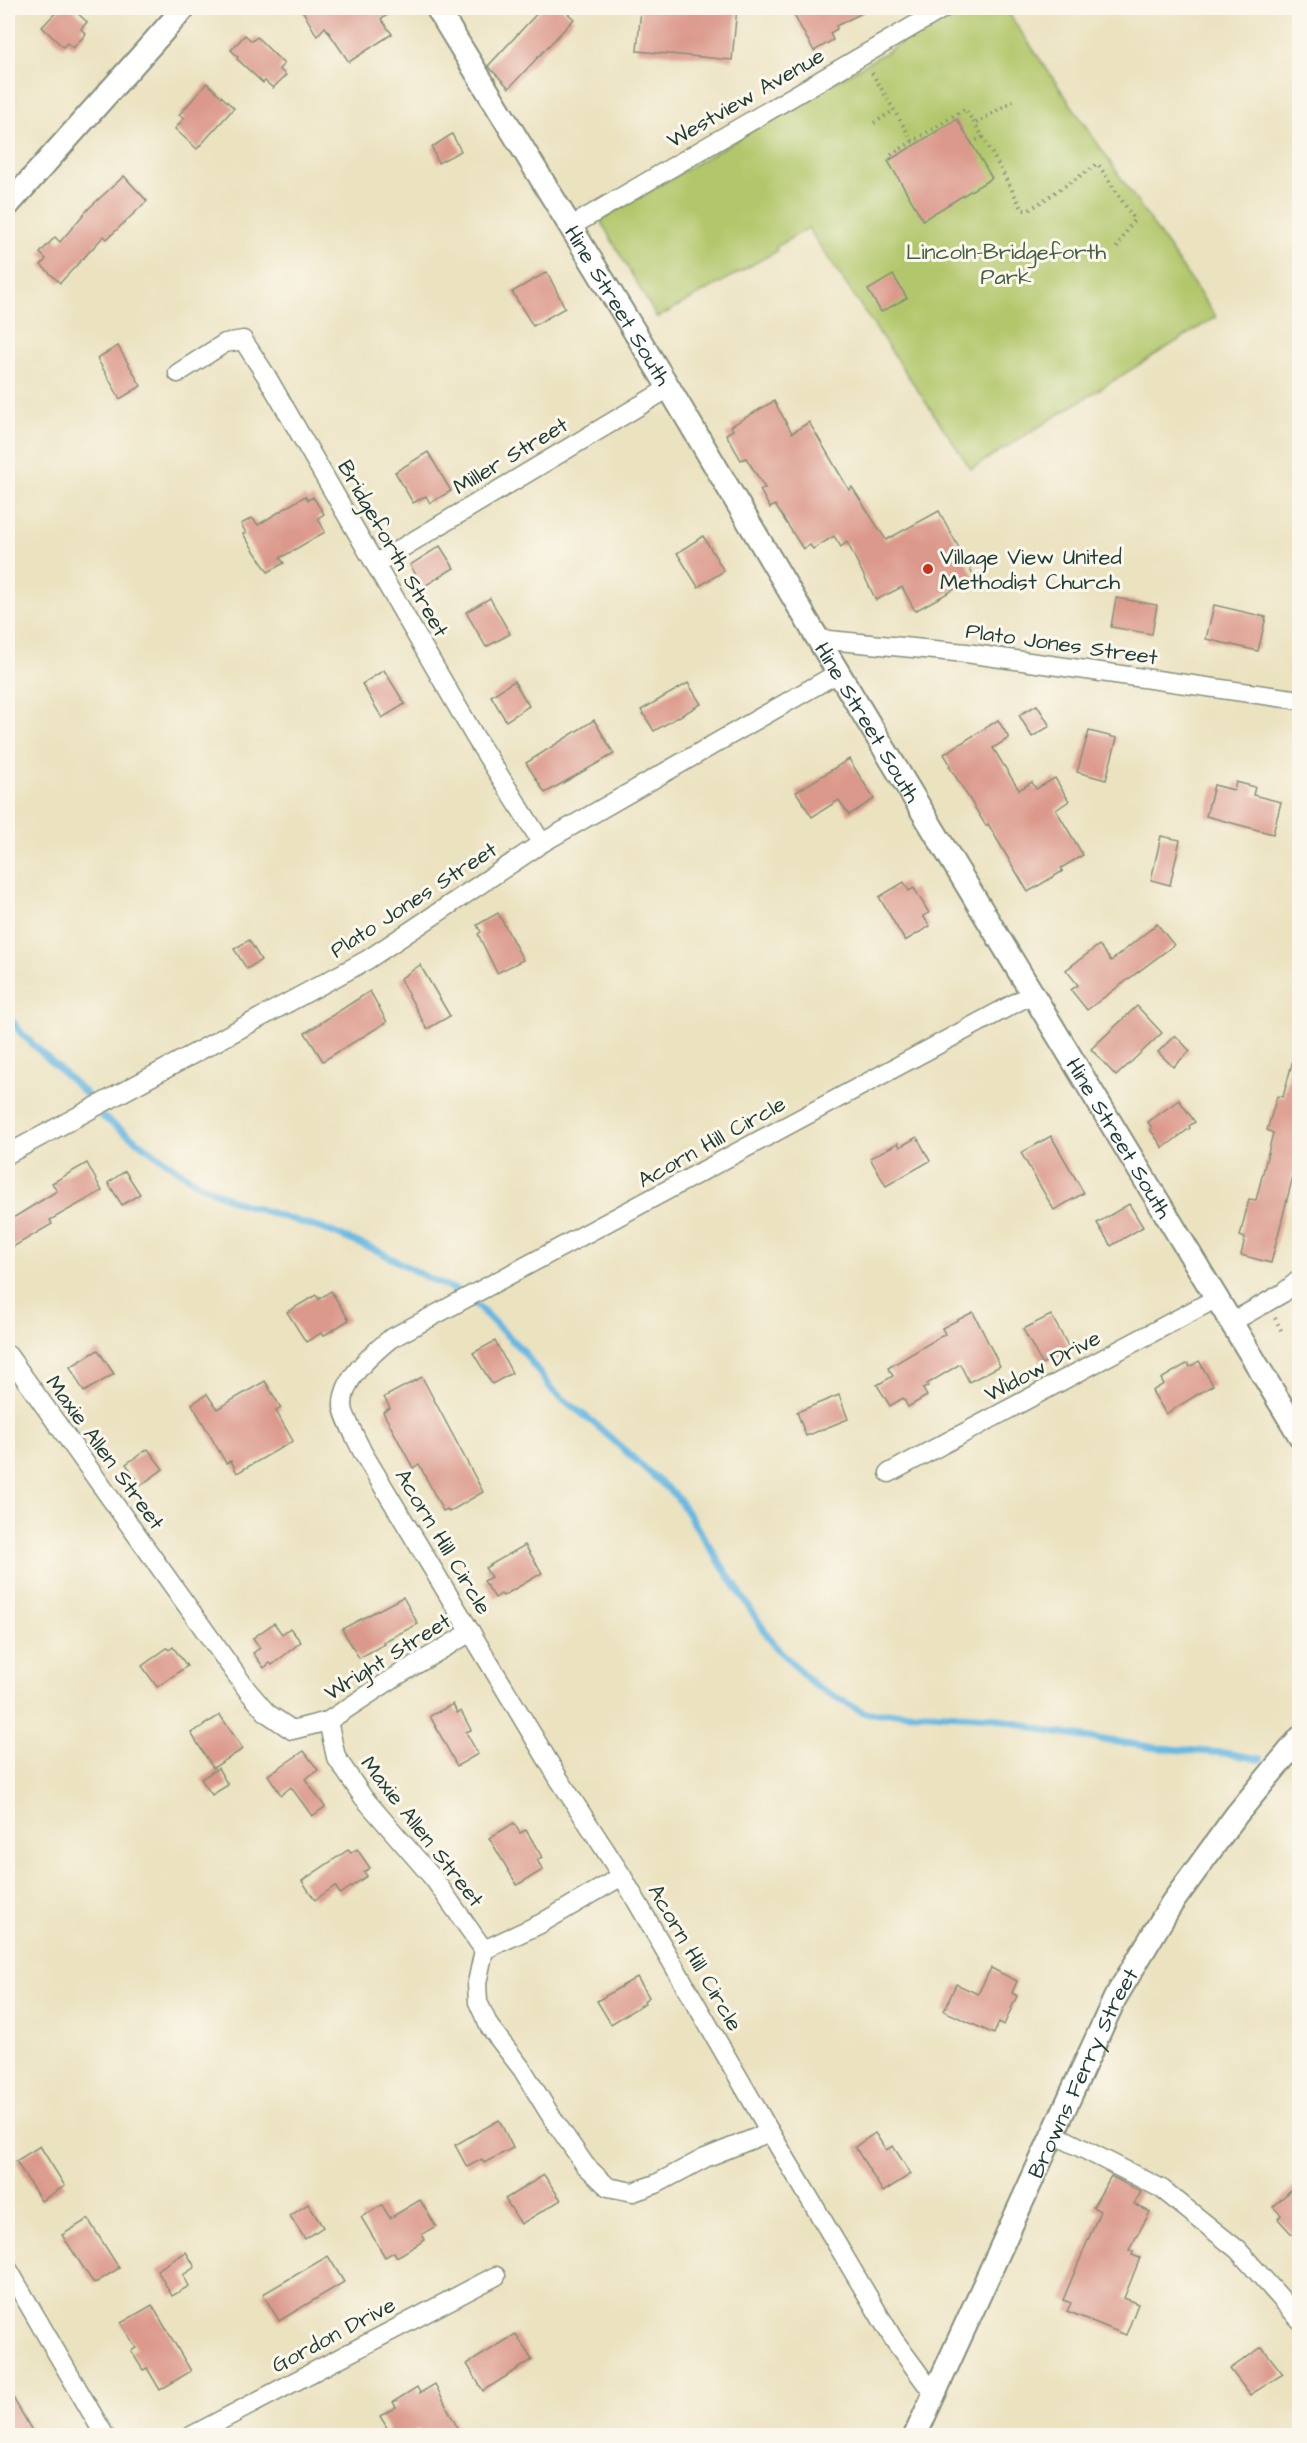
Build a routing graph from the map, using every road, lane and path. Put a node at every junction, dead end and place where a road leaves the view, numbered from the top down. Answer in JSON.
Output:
{"nodes":[{"id":1,"x":184,"y":8,"type":"edge"},
{"id":2,"x":438,"y":8,"type":"edge"},
{"id":3,"x":944,"y":8,"type":"edge"},
{"id":4,"x":862,"y":57,"type":"junction"},
{"id":5,"x":1016,"y":99,"type":"dead end"},
{"id":6,"x":893,"y":111,"type":"junction"},
{"id":7,"x":874,"y":123,"type":"dead end"},
{"id":8,"x":975,"y":124,"type":"junction"},
{"id":9,"x":983,"y":136,"type":"junction"},
{"id":10,"x":912,"y":142,"type":"junction"},
{"id":11,"x":971,"y":143,"type":"dead end"},
{"id":12,"x":891,"y":159,"type":"dead end"},
{"id":13,"x":8,"y":205,"type":"edge"},
{"id":14,"x":570,"y":227,"type":"junction"},
{"id":15,"x":1116,"y":249,"type":"dead end"},
{"id":16,"x":178,"y":373,"type":"dead end"},
{"id":17,"x":669,"y":388,"type":"junction"},
{"id":18,"x":375,"y":564,"type":"junction"},
{"id":19,"x":818,"y":639,"type":"junction"},
{"id":20,"x":838,"y":673,"type":"junction"},
{"id":21,"x":1299,"y":700,"type":"edge"},
{"id":22,"x":542,"y":843,"type":"junction"},
{"id":23,"x":1032,"y":994,"type":"junction"},
{"id":24,"x":8,"y":1154,"type":"edge"},
{"id":25,"x":1299,"y":1279,"type":"edge"},
{"id":26,"x":1217,"y":1298,"type":"junction"},
{"id":27,"x":1273,"y":1315,"type":"dead end"},
{"id":28,"x":1232,"y":1323,"type":"junction"},
{"id":29,"x":1282,"y":1332,"type":"dead end"},
{"id":30,"x":8,"y":1355,"type":"edge"},
{"id":31,"x":1299,"y":1436,"type":"edge"},
{"id":32,"x":890,"y":1473,"type":"dead end"},
{"id":33,"x":471,"y":1632,"type":"junction"},
{"id":34,"x":328,"y":1721,"type":"junction"},
{"id":35,"x":1299,"y":1738,"type":"edge"},
{"id":36,"x":622,"y":1876,"type":"junction"},
{"id":37,"x":484,"y":1950,"type":"junction"},
{"id":38,"x":770,"y":2132,"type":"junction"},
{"id":39,"x":1052,"y":2133,"type":"junction"},
{"id":40,"x":8,"y":2269,"type":"edge"},
{"id":41,"x":496,"y":2276,"type":"dead end"},
{"id":42,"x":1299,"y":2320,"type":"edge"},
{"id":43,"x":933,"y":2393,"type":"junction"},
{"id":44,"x":105,"y":2436,"type":"edge"},
{"id":45,"x":191,"y":2436,"type":"edge"},
{"id":46,"x":915,"y":2436,"type":"edge"}],
"edges":[{"from":1,"to":13,"type":"street"},
{"from":2,"to":14,"type":"street","name":"Hine Street South"},
{"from":3,"to":4,"type":"street","name":"Westview Avenue"},
{"from":4,"to":6,"type":"path"},
{"from":4,"to":14,"type":"street","name":"Westview Avenue"},
{"from":5,"to":8,"type":"path"},
{"from":6,"to":7,"type":"path"},
{"from":6,"to":10,"type":"path"},
{"from":8,"to":9,"type":"path"},
{"from":8,"to":10,"type":"path"},
{"from":9,"to":11,"type":"path"},
{"from":9,"to":15,"type":"path"},
{"from":10,"to":12,"type":"path"},
{"from":14,"to":17,"type":"street","name":"Hine Street South"},
{"from":16,"to":18,"type":"street","name":"Bridgeforth Street"},
{"from":17,"to":18,"type":"street","name":"Miller Street"},
{"from":17,"to":19,"type":"street","name":"Hine Street South"},
{"from":18,"to":22,"type":"street","name":"Bridgeforth Street"},
{"from":19,"to":20,"type":"street","name":"Hine Street South"},
{"from":19,"to":21,"type":"street","name":"Plato Jones Street"},
{"from":20,"to":22,"type":"street","name":"Plato Jones Street"},
{"from":20,"to":23,"type":"street","name":"Hine Street South"},
{"from":22,"to":24,"type":"street","name":"Plato Jones Street"},
{"from":23,"to":26,"type":"street","name":"Hine Street South"},
{"from":23,"to":33,"type":"street","name":"Acorn Hill Circle"},
{"from":25,"to":28,"type":"street"},
{"from":26,"to":28,"type":"street","name":"Hine Street South"},
{"from":26,"to":32,"type":"street","name":"Widow Drive"},
{"from":27,"to":29,"type":"path"},
{"from":28,"to":31,"type":"street","name":"Hine Street South"},
{"from":30,"to":34,"type":"street","name":"Maxie Allen Street"},
{"from":33,"to":34,"type":"street","name":"Wright Street"},
{"from":33,"to":36,"type":"street","name":"Acorn Hill Circle"},
{"from":34,"to":37,"type":"street","name":"Maxie Allen Street"},
{"from":35,"to":39,"type":"street","name":"Browns Ferry Street"},
{"from":36,"to":37,"type":"street"},
{"from":36,"to":38,"type":"street","name":"Acorn Hill Circle"},
{"from":37,"to":38,"type":"street"},
{"from":38,"to":43,"type":"street","name":"Acorn Hill Circle"},
{"from":39,"to":42,"type":"street"},
{"from":39,"to":43,"type":"street","name":"Browns Ferry Street"},
{"from":40,"to":44,"type":"street"},
{"from":41,"to":45,"type":"street","name":"Gordon Drive"},
{"from":43,"to":46,"type":"street","name":"Browns Ferry Street"}]}
